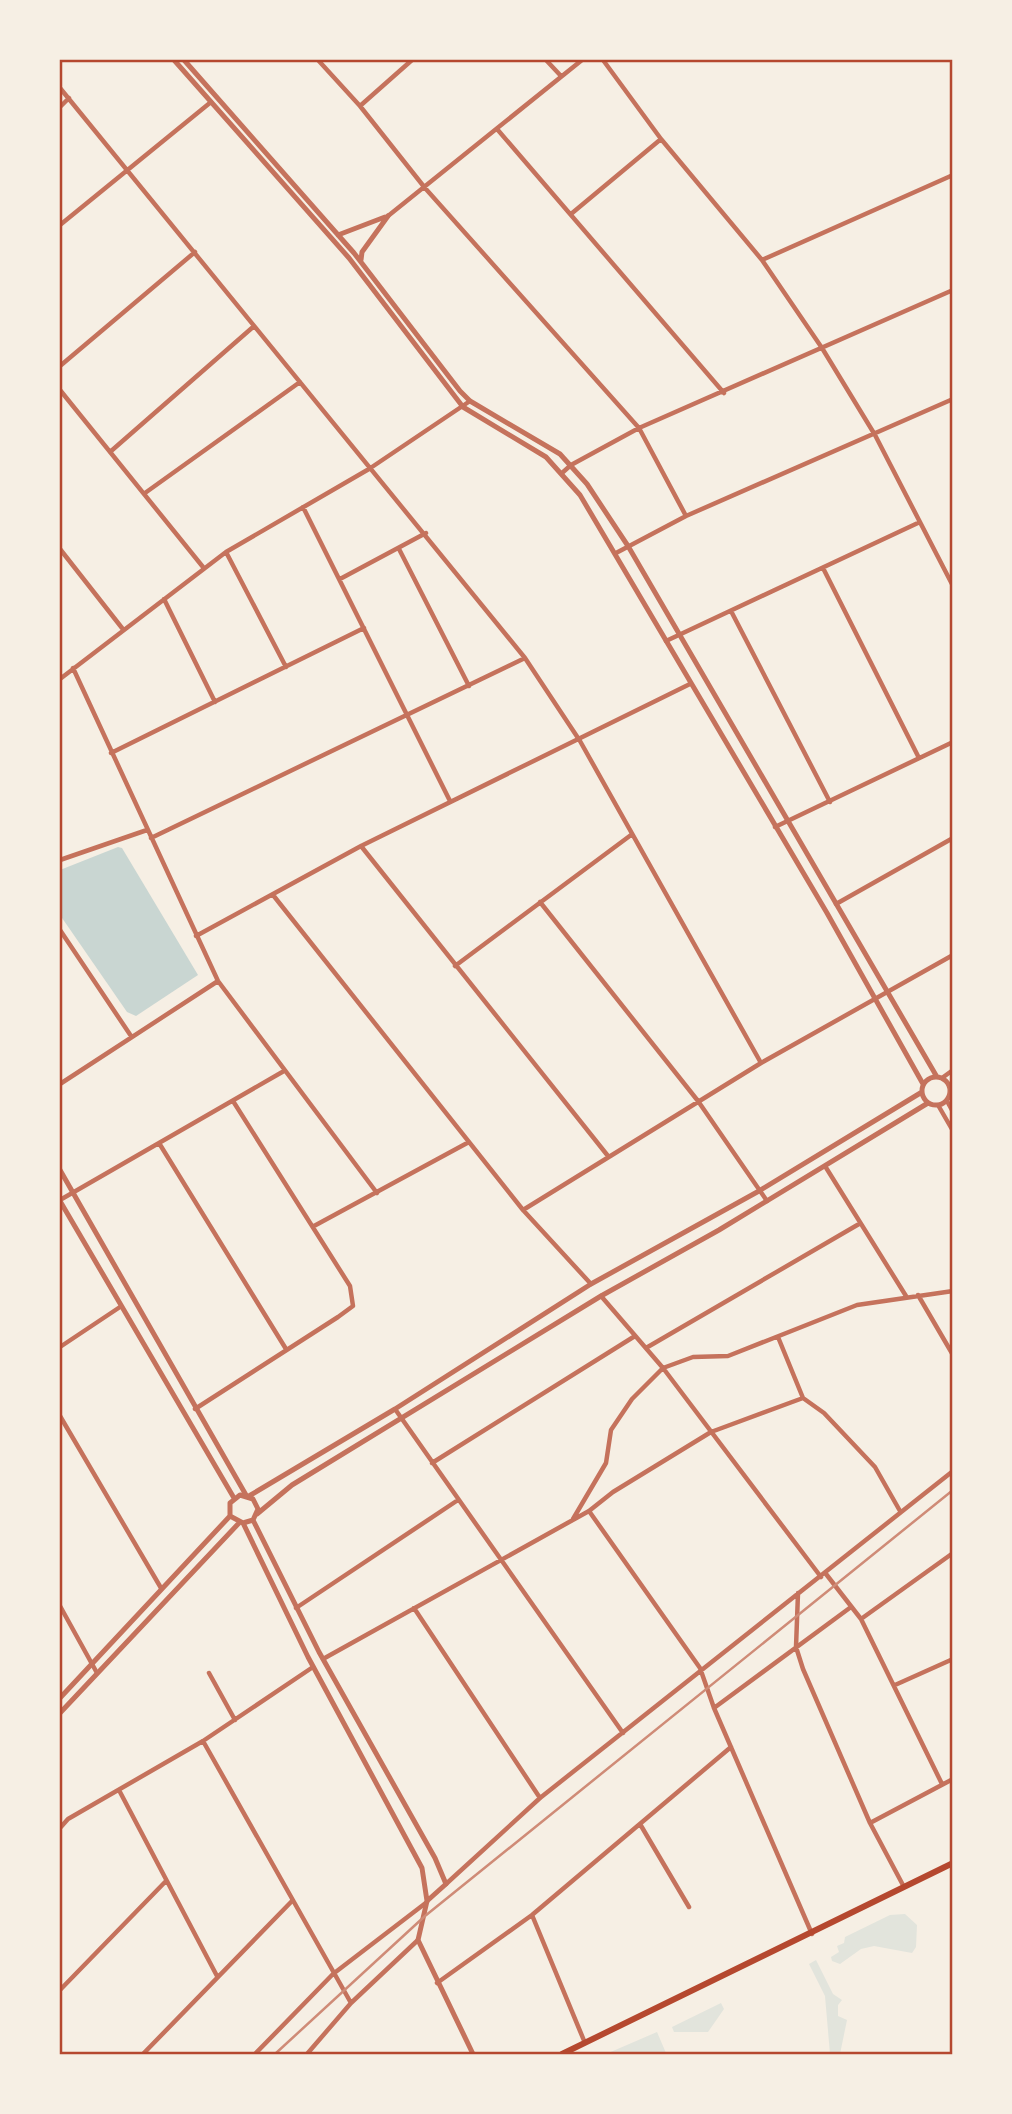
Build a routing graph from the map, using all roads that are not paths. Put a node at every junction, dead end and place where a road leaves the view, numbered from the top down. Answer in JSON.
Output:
{"nodes":[{"id":1,"x":174,"y":60,"type":"edge"},
{"id":2,"x":184,"y":60,"type":"edge"},
{"id":3,"x":318,"y":60,"type":"edge"},
{"id":4,"x":412,"y":60,"type":"edge"},
{"id":5,"x":546,"y":60,"type":"edge"},
{"id":6,"x":582,"y":60,"type":"edge"},
{"id":7,"x":603,"y":60,"type":"edge"},
{"id":8,"x":561,"y":76,"type":"junction"},
{"id":9,"x":60,"y":88,"type":"edge"},
{"id":10,"x":217,"y":97,"type":"junction"},
{"id":11,"x":69,"y":98,"type":"junction"},
{"id":12,"x":211,"y":102,"type":"junction"},
{"id":13,"x":360,"y":106,"type":"junction"},
{"id":14,"x":60,"y":107,"type":"edge"},
{"id":15,"x":497,"y":130,"type":"junction"},
{"id":16,"x":661,"y":139,"type":"junction"},
{"id":17,"x":127,"y":170,"type":"junction"},
{"id":18,"x":953,"y":175,"type":"edge"},
{"id":19,"x":425,"y":188,"type":"junction"},
{"id":20,"x":571,"y":214,"type":"junction"},
{"id":21,"x":388,"y":216,"type":"junction"},
{"id":22,"x":60,"y":225,"type":"edge"},
{"id":23,"x":338,"y":235,"type":"junction"},
{"id":24,"x":194,"y":251,"type":"junction"},
{"id":25,"x":351,"y":256,"type":"junction"},
{"id":26,"x":762,"y":260,"type":"junction"},
{"id":27,"x":361,"y":262,"type":"junction"},
{"id":28,"x":953,"y":290,"type":"edge"},
{"id":29,"x":253,"y":327,"type":"junction"},
{"id":30,"x":822,"y":348,"type":"junction"},
{"id":31,"x":60,"y":366,"type":"edge"},
{"id":32,"x":300,"y":382,"type":"junction"},
{"id":33,"x":60,"y":390,"type":"edge"},
{"id":34,"x":724,"y":393,"type":"junction"},
{"id":35,"x":953,"y":399,"type":"edge"},
{"id":36,"x":470,"y":401,"type":"junction"},
{"id":37,"x":463,"y":407,"type":"junction"},
{"id":38,"x":639,"y":428,"type":"junction"},
{"id":39,"x":875,"y":435,"type":"junction"},
{"id":40,"x":110,"y":452,"type":"junction"},
{"id":41,"x":571,"y":464,"type":"junction"},
{"id":42,"x":369,"y":469,"type":"junction"},
{"id":43,"x":562,"y":473,"type":"junction"},
{"id":44,"x":145,"y":493,"type":"junction"},
{"id":45,"x":303,"y":507,"type":"junction"},
{"id":46,"x":686,"y":516,"type":"junction"},
{"id":47,"x":920,"y":522,"type":"junction"},
{"id":48,"x":426,"y":533,"type":"junction"},
{"id":49,"x":628,"y":546,"type":"junction"},
{"id":50,"x":60,"y":549,"type":"edge"},
{"id":51,"x":398,"y":549,"type":"junction"},
{"id":52,"x":226,"y":551,"type":"junction"},
{"id":53,"x":616,"y":553,"type":"junction"},
{"id":54,"x":203,"y":568,"type":"junction"},
{"id":55,"x":823,"y":568,"type":"junction"},
{"id":56,"x":340,"y":579,"type":"junction"},
{"id":57,"x":953,"y":586,"type":"edge"},
{"id":58,"x":164,"y":599,"type":"junction"},
{"id":59,"x":732,"y":611,"type":"junction"},
{"id":60,"x":122,"y":628,"type":"junction"},
{"id":61,"x":364,"y":628,"type":"junction"},
{"id":62,"x":678,"y":635,"type":"junction"},
{"id":63,"x":666,"y":641,"type":"junction"},
{"id":64,"x":524,"y":658,"type":"junction"},
{"id":65,"x":286,"y":667,"type":"junction"},
{"id":66,"x":73,"y":668,"type":"junction"},
{"id":67,"x":60,"y":679,"type":"edge"},
{"id":68,"x":690,"y":684,"type":"junction"},
{"id":69,"x":469,"y":686,"type":"junction"},
{"id":70,"x":215,"y":702,"type":"junction"},
{"id":71,"x":408,"y":716,"type":"junction"},
{"id":72,"x":580,"y":741,"type":"junction"},
{"id":73,"x":953,"y":742,"type":"edge"},
{"id":74,"x":111,"y":753,"type":"junction"},
{"id":75,"x":919,"y":758,"type":"junction"},
{"id":76,"x":450,"y":801,"type":"junction"},
{"id":77,"x":830,"y":802,"type":"junction"},
{"id":78,"x":788,"y":821,"type":"junction"},
{"id":79,"x":775,"y":827,"type":"junction"},
{"id":80,"x":147,"y":830,"type":"junction"},
{"id":81,"x":631,"y":835,"type":"junction"},
{"id":82,"x":151,"y":838,"type":"junction"},
{"id":83,"x":953,"y":838,"type":"edge"},
{"id":84,"x":361,"y":846,"type":"junction"},
{"id":85,"x":60,"y":860,"type":"edge"},
{"id":86,"x":273,"y":895,"type":"junction"},
{"id":87,"x":540,"y":902,"type":"junction"},
{"id":88,"x":836,"y":904,"type":"junction"},
{"id":89,"x":60,"y":930,"type":"edge"},
{"id":90,"x":196,"y":936,"type":"junction"},
{"id":91,"x":953,"y":955,"type":"edge"},
{"id":92,"x":456,"y":966,"type":"junction"},
{"id":93,"x":218,"y":981,"type":"junction"},
{"id":94,"x":886,"y":994,"type":"junction"},
{"id":95,"x":877,"y":999,"type":"junction"},
{"id":96,"x":131,"y":1036,"type":"junction"},
{"id":97,"x":761,"y":1063,"type":"junction"},
{"id":98,"x":953,"y":1070,"type":"edge"},
{"id":99,"x":284,"y":1071,"type":"junction"},
{"id":100,"x":940,"y":1077,"type":"junction"},
{"id":101,"x":60,"y":1084,"type":"edge"},
{"id":102,"x":923,"y":1084,"type":"junction"},
{"id":103,"x":951,"y":1086,"type":"edge"},
{"id":104,"x":922,"y":1092,"type":"junction"},
{"id":105,"x":233,"y":1101,"type":"junction"},
{"id":106,"x":698,"y":1101,"type":"junction"},
{"id":107,"x":947,"y":1101,"type":"junction"},
{"id":108,"x":928,"y":1103,"type":"junction"},
{"id":109,"x":938,"y":1105,"type":"junction"},
{"id":110,"x":953,"y":1112,"type":"edge"},
{"id":111,"x":953,"y":1131,"type":"edge"},
{"id":112,"x":469,"y":1142,"type":"junction"},
{"id":113,"x":159,"y":1143,"type":"junction"},
{"id":114,"x":608,"y":1156,"type":"junction"},
{"id":115,"x":825,"y":1166,"type":"junction"},
{"id":116,"x":60,"y":1170,"type":"edge"},
{"id":117,"x":760,"y":1191,"type":"junction"},
{"id":118,"x":72,"y":1192,"type":"junction"},
{"id":119,"x":377,"y":1192,"type":"junction"},
{"id":120,"x":60,"y":1200,"type":"edge"},
{"id":121,"x":767,"y":1201,"type":"junction"},
{"id":122,"x":523,"y":1210,"type":"junction"},
{"id":123,"x":859,"y":1224,"type":"junction"},
{"id":124,"x":314,"y":1226,"type":"junction"},
{"id":125,"x":592,"y":1284,"type":"junction"},
{"id":126,"x":953,"y":1291,"type":"edge"},
{"id":127,"x":918,"y":1295,"type":"junction"},
{"id":128,"x":601,"y":1296,"type":"junction"},
{"id":129,"x":906,"y":1296,"type":"junction"},
{"id":130,"x":120,"y":1307,"type":"junction"},
{"id":131,"x":635,"y":1336,"type":"junction"},
{"id":132,"x":778,"y":1337,"type":"junction"},
{"id":133,"x":60,"y":1347,"type":"edge"},
{"id":134,"x":646,"y":1348,"type":"junction"},
{"id":135,"x":286,"y":1349,"type":"junction"},
{"id":136,"x":953,"y":1355,"type":"edge"},
{"id":137,"x":663,"y":1368,"type":"junction"},
{"id":138,"x":803,"y":1398,"type":"junction"},
{"id":139,"x":194,"y":1409,"type":"junction"},
{"id":140,"x":395,"y":1409,"type":"junction"},
{"id":141,"x":60,"y":1416,"type":"edge"},
{"id":142,"x":401,"y":1419,"type":"junction"},
{"id":143,"x":711,"y":1432,"type":"junction"},
{"id":144,"x":432,"y":1463,"type":"junction"},
{"id":145,"x":953,"y":1471,"type":"edge"},
{"id":146,"x":248,"y":1495,"type":"junction"},
{"id":147,"x":234,"y":1498,"type":"junction"},
{"id":148,"x":458,"y":1500,"type":"junction"},
{"id":149,"x":589,"y":1511,"type":"junction"},
{"id":150,"x":900,"y":1511,"type":"junction"},
{"id":151,"x":230,"y":1516,"type":"junction"},
{"id":152,"x":255,"y":1517,"type":"junction"},
{"id":153,"x":573,"y":1520,"type":"junction"},
{"id":154,"x":241,"y":1523,"type":"junction"},
{"id":155,"x":953,"y":1553,"type":"edge"},
{"id":156,"x":500,"y":1561,"type":"junction"},
{"id":157,"x":824,"y":1576,"type":"junction"},
{"id":158,"x":161,"y":1588,"type":"junction"},
{"id":159,"x":798,"y":1593,"type":"junction"},
{"id":160,"x":60,"y":1606,"type":"edge"},
{"id":161,"x":851,"y":1607,"type":"junction"},
{"id":162,"x":296,"y":1608,"type":"junction"},
{"id":163,"x":414,"y":1608,"type":"junction"},
{"id":164,"x":861,"y":1619,"type":"junction"},
{"id":165,"x":796,"y":1647,"type":"junction"},
{"id":166,"x":323,"y":1659,"type":"junction"},
{"id":167,"x":953,"y":1659,"type":"edge"},
{"id":168,"x":92,"y":1663,"type":"junction"},
{"id":169,"x":313,"y":1667,"type":"junction"},
{"id":170,"x":700,"y":1668,"type":"junction"},
{"id":171,"x":97,"y":1673,"type":"junction"},
{"id":172,"x":209,"y":1673,"type":"dead end"},
{"id":173,"x":895,"y":1685,"type":"junction"},
{"id":174,"x":60,"y":1698,"type":"edge"},
{"id":175,"x":714,"y":1708,"type":"junction"},
{"id":176,"x":60,"y":1713,"type":"edge"},
{"id":177,"x":235,"y":1720,"type":"junction"},
{"id":178,"x":623,"y":1733,"type":"junction"},
{"id":179,"x":203,"y":1741,"type":"junction"},
{"id":180,"x":731,"y":1747,"type":"junction"},
{"id":181,"x":953,"y":1779,"type":"edge"},
{"id":182,"x":942,"y":1784,"type":"junction"},
{"id":183,"x":120,"y":1792,"type":"junction"},
{"id":184,"x":540,"y":1798,"type":"junction"},
{"id":185,"x":68,"y":1819,"type":"junction"},
{"id":186,"x":60,"y":1820,"type":"edge"},
{"id":187,"x":870,"y":1823,"type":"junction"},
{"id":188,"x":640,"y":1824,"type":"junction"},
{"id":189,"x":60,"y":1828,"type":"edge"},
{"id":190,"x":953,"y":1863,"type":"edge"},
{"id":191,"x":166,"y":1881,"type":"junction"},
{"id":192,"x":446,"y":1884,"type":"junction"},
{"id":193,"x":904,"y":1886,"type":"junction"},
{"id":194,"x":292,"y":1901,"type":"junction"},
{"id":195,"x":427,"y":1901,"type":"junction"},
{"id":196,"x":689,"y":1907,"type":"dead end"},
{"id":197,"x":532,"y":1915,"type":"junction"},
{"id":198,"x":812,"y":1934,"type":"junction"},
{"id":199,"x":418,"y":1940,"type":"junction"},
{"id":200,"x":332,"y":1974,"type":"junction"},
{"id":201,"x":217,"y":1976,"type":"junction"},
{"id":202,"x":437,"y":1984,"type":"junction"},
{"id":203,"x":60,"y":1990,"type":"edge"},
{"id":204,"x":351,"y":2003,"type":"junction"},
{"id":205,"x":585,"y":2043,"type":"junction"},
{"id":206,"x":143,"y":2054,"type":"edge"},
{"id":207,"x":255,"y":2054,"type":"edge"},
{"id":208,"x":307,"y":2054,"type":"edge"},
{"id":209,"x":471,"y":2054,"type":"edge"},
{"id":210,"x":562,"y":2054,"type":"edge"}],
"edges":[{"from":1,"to":12,"type":"street"},
{"from":2,"to":10,"type":"street"},
{"from":3,"to":13,"type":"street"},
{"from":4,"to":13,"type":"street"},
{"from":5,"to":8,"type":"street"},
{"from":6,"to":8,"type":"street"},
{"from":7,"to":16,"type":"street"},
{"from":8,"to":15,"type":"street"},
{"from":9,"to":11,"type":"street"},
{"from":10,"to":12,"type":"street"},
{"from":10,"to":23,"type":"street"},
{"from":11,"to":14,"type":"street"},
{"from":11,"to":17,"type":"street"},
{"from":12,"to":17,"type":"street"},
{"from":12,"to":25,"type":"street"},
{"from":13,"to":19,"type":"street"},
{"from":15,"to":19,"type":"street"},
{"from":15,"to":20,"type":"street"},
{"from":16,"to":20,"type":"street"},
{"from":16,"to":26,"type":"street"},
{"from":17,"to":22,"type":"street"},
{"from":17,"to":24,"type":"street"},
{"from":18,"to":26,"type":"street"},
{"from":19,"to":21,"type":"street"},
{"from":19,"to":38,"type":"street"},
{"from":20,"to":34,"type":"street"},
{"from":21,"to":23,"type":"street"},
{"from":21,"to":27,"type":"street"},
{"from":23,"to":25,"type":"street"},
{"from":24,"to":29,"type":"street"},
{"from":24,"to":31,"type":"street"},
{"from":25,"to":27,"type":"street"},
{"from":25,"to":37,"type":"street"},
{"from":26,"to":30,"type":"street"},
{"from":27,"to":36,"type":"street"},
{"from":28,"to":30,"type":"street"},
{"from":29,"to":32,"type":"street"},
{"from":29,"to":40,"type":"street"},
{"from":30,"to":34,"type":"street"},
{"from":30,"to":39,"type":"street"},
{"from":32,"to":42,"type":"street"},
{"from":32,"to":44,"type":"street"},
{"from":33,"to":40,"type":"street"},
{"from":34,"to":38,"type":"street"},
{"from":35,"to":39,"type":"street"},
{"from":36,"to":37,"type":"street"},
{"from":36,"to":41,"type":"street"},
{"from":37,"to":42,"type":"street"},
{"from":37,"to":43,"type":"street"},
{"from":38,"to":41,"type":"street"},
{"from":38,"to":46,"type":"street"},
{"from":39,"to":46,"type":"street"},
{"from":39,"to":47,"type":"street"},
{"from":40,"to":44,"type":"street"},
{"from":41,"to":43,"type":"street"},
{"from":41,"to":49,"type":"street"},
{"from":42,"to":45,"type":"street"},
{"from":42,"to":48,"type":"street"},
{"from":43,"to":53,"type":"street"},
{"from":44,"to":54,"type":"street"},
{"from":45,"to":52,"type":"street"},
{"from":45,"to":56,"type":"street"},
{"from":46,"to":49,"type":"street"},
{"from":47,"to":55,"type":"street"},
{"from":47,"to":57,"type":"street"},
{"from":48,"to":51,"type":"street"},
{"from":48,"to":64,"type":"street"},
{"from":49,"to":53,"type":"street"},
{"from":49,"to":62,"type":"street"},
{"from":50,"to":60,"type":"street"},
{"from":51,"to":56,"type":"street"},
{"from":51,"to":69,"type":"street"},
{"from":52,"to":54,"type":"street"},
{"from":52,"to":65,"type":"street"},
{"from":53,"to":63,"type":"street"},
{"from":54,"to":58,"type":"street"},
{"from":55,"to":59,"type":"street"},
{"from":55,"to":75,"type":"street"},
{"from":56,"to":61,"type":"street"},
{"from":58,"to":60,"type":"street"},
{"from":58,"to":70,"type":"street"},
{"from":59,"to":62,"type":"street"},
{"from":59,"to":77,"type":"street"},
{"from":60,"to":66,"type":"street"},
{"from":61,"to":65,"type":"street"},
{"from":61,"to":71,"type":"street"},
{"from":62,"to":63,"type":"street"},
{"from":62,"to":78,"type":"street"},
{"from":63,"to":68,"type":"street"},
{"from":64,"to":69,"type":"street"},
{"from":64,"to":72,"type":"street"},
{"from":65,"to":70,"type":"street"},
{"from":66,"to":67,"type":"street"},
{"from":66,"to":74,"type":"street"},
{"from":68,"to":72,"type":"street"},
{"from":68,"to":79,"type":"street"},
{"from":69,"to":71,"type":"street"},
{"from":70,"to":74,"type":"street"},
{"from":71,"to":76,"type":"street"},
{"from":71,"to":82,"type":"street"},
{"from":72,"to":76,"type":"street"},
{"from":72,"to":81,"type":"street"},
{"from":73,"to":75,"type":"street"},
{"from":74,"to":80,"type":"street"},
{"from":75,"to":77,"type":"street"},
{"from":76,"to":84,"type":"street"},
{"from":77,"to":78,"type":"street"},
{"from":78,"to":79,"type":"street"},
{"from":78,"to":88,"type":"street"},
{"from":79,"to":95,"type":"street"},
{"from":80,"to":82,"type":"street"},
{"from":80,"to":85,"type":"street"},
{"from":81,"to":87,"type":"street"},
{"from":81,"to":97,"type":"street"},
{"from":82,"to":90,"type":"street"},
{"from":83,"to":88,"type":"street"},
{"from":84,"to":86,"type":"street"},
{"from":84,"to":92,"type":"street"},
{"from":86,"to":90,"type":"street"},
{"from":86,"to":112,"type":"street"},
{"from":87,"to":92,"type":"street"},
{"from":87,"to":106,"type":"street"},
{"from":88,"to":94,"type":"street"},
{"from":89,"to":96,"type":"street"},
{"from":90,"to":93,"type":"street"},
{"from":91,"to":94,"type":"street"},
{"from":92,"to":114,"type":"street"},
{"from":93,"to":96,"type":"street"},
{"from":93,"to":99,"type":"street"},
{"from":94,"to":95,"type":"street"},
{"from":94,"to":100,"type":"street"},
{"from":95,"to":97,"type":"street"},
{"from":95,"to":102,"type":"street"},
{"from":96,"to":101,"type":"street"},
{"from":97,"to":106,"type":"street"},
{"from":98,"to":100,"type":"street"},
{"from":99,"to":105,"type":"street"},
{"from":99,"to":119,"type":"street"},
{"from":100,"to":102,"type":"street"},
{"from":100,"to":103,"type":"street"},
{"from":102,"to":104,"type":"street"},
{"from":103,"to":107,"type":"street"},
{"from":104,"to":108,"type":"street"},
{"from":104,"to":117,"type":"street"},
{"from":105,"to":113,"type":"street"},
{"from":105,"to":124,"type":"street"},
{"from":106,"to":114,"type":"street"},
{"from":106,"to":117,"type":"street"},
{"from":107,"to":109,"type":"street"},
{"from":107,"to":110,"type":"street"},
{"from":108,"to":109,"type":"street"},
{"from":108,"to":115,"type":"street"},
{"from":109,"to":111,"type":"street"},
{"from":112,"to":119,"type":"street"},
{"from":112,"to":122,"type":"street"},
{"from":113,"to":118,"type":"street"},
{"from":113,"to":135,"type":"street"},
{"from":114,"to":122,"type":"street"},
{"from":115,"to":121,"type":"street"},
{"from":115,"to":123,"type":"street"},
{"from":116,"to":118,"type":"street"},
{"from":117,"to":121,"type":"street"},
{"from":117,"to":125,"type":"street"},
{"from":118,"to":120,"type":"street"},
{"from":118,"to":139,"type":"street"},
{"from":119,"to":124,"type":"street"},
{"from":120,"to":130,"type":"street"},
{"from":121,"to":128,"type":"street"},
{"from":122,"to":125,"type":"street"},
{"from":123,"to":129,"type":"street"},
{"from":123,"to":134,"type":"street"},
{"from":124,"to":135,"type":"street"},
{"from":125,"to":128,"type":"street"},
{"from":125,"to":140,"type":"street"},
{"from":126,"to":127,"type":"street"},
{"from":127,"to":129,"type":"street"},
{"from":127,"to":136,"type":"street"},
{"from":128,"to":131,"type":"street"},
{"from":128,"to":142,"type":"street"},
{"from":129,"to":132,"type":"street"},
{"from":130,"to":133,"type":"street"},
{"from":130,"to":147,"type":"street"},
{"from":131,"to":134,"type":"street"},
{"from":131,"to":144,"type":"street"},
{"from":132,"to":137,"type":"street"},
{"from":132,"to":138,"type":"street"},
{"from":134,"to":137,"type":"street"},
{"from":135,"to":139,"type":"street"},
{"from":137,"to":143,"type":"street"},
{"from":137,"to":153,"type":"street"},
{"from":138,"to":143,"type":"street"},
{"from":138,"to":150,"type":"street"},
{"from":139,"to":146,"type":"street"},
{"from":140,"to":142,"type":"street"},
{"from":140,"to":146,"type":"street"},
{"from":141,"to":158,"type":"street"},
{"from":142,"to":144,"type":"street"},
{"from":142,"to":152,"type":"street"},
{"from":143,"to":149,"type":"street"},
{"from":143,"to":157,"type":"street"},
{"from":144,"to":148,"type":"street"},
{"from":145,"to":150,"type":"street"},
{"from":146,"to":147,"type":"street"},
{"from":146,"to":152,"type":"street"},
{"from":147,"to":151,"type":"street"},
{"from":148,"to":156,"type":"street"},
{"from":148,"to":162,"type":"street"},
{"from":149,"to":153,"type":"street"},
{"from":149,"to":170,"type":"street"},
{"from":150,"to":157,"type":"street"},
{"from":151,"to":154,"type":"street"},
{"from":151,"to":158,"type":"street"},
{"from":152,"to":154,"type":"street"},
{"from":152,"to":162,"type":"street"},
{"from":153,"to":156,"type":"street"},
{"from":154,"to":169,"type":"street"},
{"from":154,"to":171,"type":"street"},
{"from":155,"to":164,"type":"street"},
{"from":156,"to":163,"type":"street"},
{"from":156,"to":178,"type":"street"},
{"from":157,"to":159,"type":"street"},
{"from":157,"to":161,"type":"street"},
{"from":158,"to":168,"type":"street"},
{"from":159,"to":165,"type":"street"},
{"from":159,"to":170,"type":"street"},
{"from":160,"to":168,"type":"street"},
{"from":161,"to":164,"type":"street"},
{"from":161,"to":165,"type":"street"},
{"from":162,"to":166,"type":"street"},
{"from":163,"to":166,"type":"street"},
{"from":163,"to":184,"type":"street"},
{"from":164,"to":173,"type":"street"},
{"from":165,"to":175,"type":"street"},
{"from":165,"to":187,"type":"street"},
{"from":166,"to":192,"type":"street"},
{"from":167,"to":173,"type":"street"},
{"from":168,"to":171,"type":"street"},
{"from":168,"to":174,"type":"street"},
{"from":169,"to":177,"type":"street"},
{"from":169,"to":195,"type":"street"},
{"from":170,"to":175,"type":"street"},
{"from":170,"to":178,"type":"street"},
{"from":171,"to":176,"type":"street"},
{"from":172,"to":177,"type":"street"},
{"from":173,"to":182,"type":"street"},
{"from":175,"to":180,"type":"street"},
{"from":177,"to":179,"type":"street"},
{"from":178,"to":184,"type":"street"},
{"from":179,"to":183,"type":"street"},
{"from":179,"to":194,"type":"street"},
{"from":180,"to":188,"type":"street"},
{"from":180,"to":198,"type":"street"},
{"from":181,"to":182,"type":"street"},
{"from":182,"to":187,"type":"street"},
{"from":183,"to":185,"type":"street"},
{"from":183,"to":191,"type":"street"},
{"from":184,"to":192,"type":"street"},
{"from":185,"to":186,"type":"street"},
{"from":185,"to":189,"type":"street"},
{"from":187,"to":193,"type":"street"},
{"from":188,"to":196,"type":"street"},
{"from":188,"to":197,"type":"street"},
{"from":190,"to":193,"type":"main road"},
{"from":191,"to":201,"type":"street"},
{"from":191,"to":203,"type":"street"},
{"from":192,"to":195,"type":"street"},
{"from":193,"to":198,"type":"main road"},
{"from":194,"to":200,"type":"street"},
{"from":194,"to":201,"type":"street"},
{"from":195,"to":199,"type":"street"},
{"from":195,"to":200,"type":"street"},
{"from":197,"to":202,"type":"street"},
{"from":197,"to":205,"type":"street"},
{"from":198,"to":205,"type":"main road"},
{"from":199,"to":202,"type":"street"},
{"from":199,"to":204,"type":"street"},
{"from":200,"to":204,"type":"street"},
{"from":200,"to":207,"type":"street"},
{"from":201,"to":206,"type":"street"},
{"from":202,"to":209,"type":"street"},
{"from":204,"to":208,"type":"street"},
{"from":205,"to":210,"type":"main road"}]}
